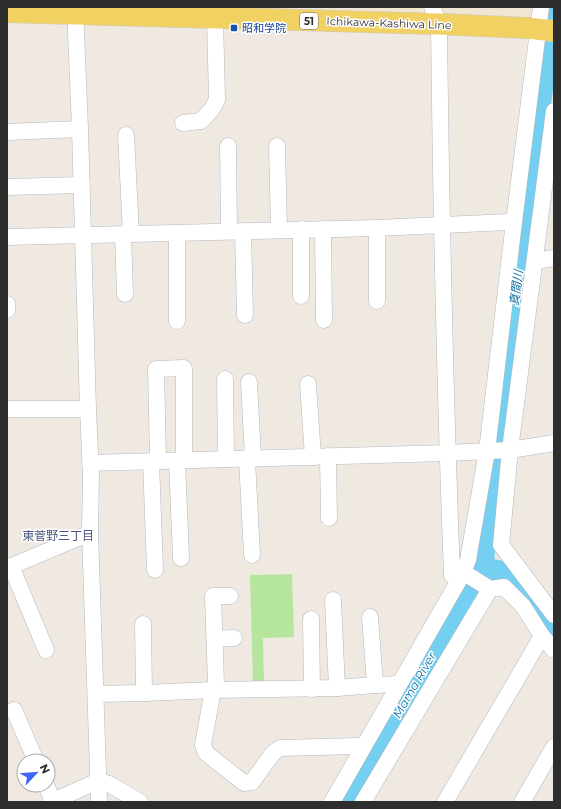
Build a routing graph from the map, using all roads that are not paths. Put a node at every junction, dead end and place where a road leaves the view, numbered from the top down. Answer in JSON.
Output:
{"nodes":[{"id":1,"x":541,"y":7,"type":"edge"},
{"id":2,"x":75,"y":10,"type":"edge"},
{"id":3,"x":7,"y":12,"type":"edge"},
{"id":4,"x":436,"y":16,"type":"edge"},
{"id":5,"x":216,"y":18,"type":"junction"},
{"id":6,"x":545,"y":30,"type":"edge"},
{"id":7,"x":554,"y":111,"type":"edge"},
{"id":8,"x":183,"y":124,"type":"dead end"},
{"id":9,"x":80,"y":129,"type":"junction"},
{"id":10,"x":7,"y":132,"type":"edge"},
{"id":11,"x":126,"y":135,"type":"dead end"},
{"id":12,"x":228,"y":146,"type":"dead end"},
{"id":13,"x":277,"y":146,"type":"dead end"},
{"id":14,"x":82,"y":185,"type":"junction"},
{"id":15,"x":7,"y":187,"type":"edge"},
{"id":16,"x":514,"y":222,"type":"junction"},
{"id":17,"x":441,"y":225,"type":"junction"},
{"id":18,"x":377,"y":228,"type":"junction"},
{"id":19,"x":323,"y":229,"type":"junction"},
{"id":20,"x":279,"y":230,"type":"junction"},
{"id":21,"x":301,"y":230,"type":"junction"},
{"id":22,"x":236,"y":231,"type":"junction"},
{"id":23,"x":176,"y":233,"type":"junction"},
{"id":24,"x":127,"y":234,"type":"junction"},
{"id":25,"x":83,"y":235,"type":"junction"},
{"id":26,"x":7,"y":237,"type":"edge"},
{"id":27,"x":554,"y":258,"type":"edge"},
{"id":28,"x":535,"y":261,"type":"junction"},
{"id":29,"x":125,"y":294,"type":"dead end"},
{"id":30,"x":301,"y":296,"type":"dead end"},
{"id":31,"x":377,"y":301,"type":"dead end"},
{"id":32,"x":7,"y":304,"type":"edge"},
{"id":33,"x":7,"y":310,"type":"edge"},
{"id":34,"x":245,"y":315,"type":"dead end"},
{"id":35,"x":324,"y":320,"type":"dead end"},
{"id":36,"x":177,"y":321,"type":"dead end"},
{"id":37,"x":225,"y":379,"type":"dead end"},
{"id":38,"x":249,"y":382,"type":"dead end"},
{"id":39,"x":308,"y":384,"type":"dead end"},
{"id":40,"x":7,"y":409,"type":"edge"},
{"id":41,"x":88,"y":409,"type":"junction"},
{"id":42,"x":554,"y":443,"type":"edge"},
{"id":43,"x":510,"y":450,"type":"junction"},
{"id":44,"x":487,"y":451,"type":"junction"},
{"id":45,"x":447,"y":453,"type":"junction"},
{"id":46,"x":321,"y":457,"type":"junction"},
{"id":47,"x":250,"y":458,"type":"junction"},
{"id":48,"x":226,"y":459,"type":"junction"},
{"id":49,"x":154,"y":461,"type":"junction"},
{"id":50,"x":180,"y":461,"type":"junction"},
{"id":51,"x":90,"y":463,"type":"junction"},
{"id":52,"x":329,"y":518,"type":"dead end"},
{"id":53,"x":90,"y":533,"type":"junction"},
{"id":54,"x":252,"y":555,"type":"dead end"},
{"id":55,"x":181,"y":558,"type":"dead end"},
{"id":56,"x":9,"y":567,"type":"edge"},
{"id":57,"x":155,"y":570,"type":"dead end"},
{"id":58,"x":463,"y":576,"type":"junction"},
{"id":59,"x":490,"y":589,"type":"junction"},
{"id":60,"x":230,"y":596,"type":"dead end"},
{"id":61,"x":334,"y":600,"type":"dead end"},
{"id":62,"x":554,"y":615,"type":"edge"},
{"id":63,"x":370,"y":617,"type":"dead end"},
{"id":64,"x":311,"y":619,"type":"dead end"},
{"id":65,"x":143,"y":624,"type":"dead end"},
{"id":66,"x":542,"y":636,"type":"junction"},
{"id":67,"x":234,"y":638,"type":"dead end"},
{"id":68,"x":215,"y":639,"type":"junction"},
{"id":69,"x":46,"y":650,"type":"dead end"},
{"id":70,"x":554,"y":650,"type":"edge"},
{"id":71,"x":399,"y":684,"type":"junction"},
{"id":72,"x":375,"y":685,"type":"junction"},
{"id":73,"x":338,"y":688,"type":"junction"},
{"id":74,"x":312,"y":689,"type":"junction"},
{"id":75,"x":214,"y":690,"type":"junction"},
{"id":76,"x":144,"y":693,"type":"junction"},
{"id":77,"x":96,"y":694,"type":"junction"},
{"id":78,"x":14,"y":710,"type":"dead end"},
{"id":79,"x":554,"y":747,"type":"edge"},
{"id":80,"x":363,"y":748,"type":"junction"},
{"id":81,"x":33,"y":753,"type":"edge"},
{"id":82,"x":98,"y":781,"type":"junction"},
{"id":83,"x":52,"y":802,"type":"edge"},
{"id":84,"x":99,"y":802,"type":"edge"},
{"id":85,"x":140,"y":802,"type":"edge"},
{"id":86,"x":332,"y":802,"type":"edge"},
{"id":87,"x":363,"y":802,"type":"edge"},
{"id":88,"x":445,"y":802,"type":"edge"},
{"id":89,"x":522,"y":802,"type":"edge"}],
"edges":[{"from":1,"to":6,"type":"street"},
{"from":2,"to":3,"type":"main road","name":"Ichikawa-Kashiwa Line","number":"51"},
{"from":2,"to":5,"type":"main road","name":"Ichikawa-Kashiwa Line","number":"51"},
{"from":2,"to":9,"type":"street"},
{"from":4,"to":5,"type":"main road","name":"Ichikawa-Kashiwa Line","number":"51"},
{"from":4,"to":6,"type":"main road","name":"Ichikawa-Kashiwa Line","number":"51"},
{"from":4,"to":17,"type":"street"},
{"from":5,"to":8,"type":"street"},
{"from":6,"to":16,"type":"street"},
{"from":7,"to":28,"type":"street"},
{"from":9,"to":10,"type":"street"},
{"from":9,"to":14,"type":"street"},
{"from":11,"to":24,"type":"street"},
{"from":12,"to":22,"type":"street"},
{"from":13,"to":20,"type":"street"},
{"from":14,"to":15,"type":"street"},
{"from":14,"to":25,"type":"street"},
{"from":16,"to":17,"type":"street"},
{"from":16,"to":44,"type":"street"},
{"from":17,"to":18,"type":"street"},
{"from":17,"to":45,"type":"street"},
{"from":18,"to":19,"type":"street"},
{"from":18,"to":31,"type":"street"},
{"from":19,"to":21,"type":"street"},
{"from":19,"to":35,"type":"street"},
{"from":20,"to":21,"type":"street"},
{"from":20,"to":22,"type":"street"},
{"from":21,"to":30,"type":"street"},
{"from":22,"to":23,"type":"street"},
{"from":22,"to":34,"type":"street"},
{"from":23,"to":24,"type":"street"},
{"from":23,"to":36,"type":"street"},
{"from":24,"to":25,"type":"street"},
{"from":24,"to":29,"type":"street"},
{"from":25,"to":26,"type":"street"},
{"from":25,"to":41,"type":"street"},
{"from":27,"to":28,"type":"street"},
{"from":28,"to":43,"type":"street"},
{"from":32,"to":33,"type":"street"},
{"from":37,"to":48,"type":"street"},
{"from":38,"to":47,"type":"street"},
{"from":39,"to":46,"type":"street"},
{"from":40,"to":41,"type":"street"},
{"from":41,"to":51,"type":"street"},
{"from":42,"to":43,"type":"street"},
{"from":43,"to":44,"type":"street"},
{"from":43,"to":62,"type":"street"},
{"from":44,"to":45,"type":"street"},
{"from":44,"to":58,"type":"street"},
{"from":45,"to":46,"type":"street"},
{"from":45,"to":58,"type":"street"},
{"from":46,"to":47,"type":"street"},
{"from":46,"to":52,"type":"street"},
{"from":47,"to":48,"type":"street"},
{"from":47,"to":54,"type":"street"},
{"from":48,"to":50,"type":"street"},
{"from":49,"to":50,"type":"street"},
{"from":49,"to":50,"type":"street"},
{"from":49,"to":51,"type":"street"},
{"from":49,"to":57,"type":"street"},
{"from":50,"to":55,"type":"street"},
{"from":51,"to":53,"type":"street"},
{"from":53,"to":56,"type":"street"},
{"from":53,"to":77,"type":"street"},
{"from":56,"to":69,"type":"street"},
{"from":58,"to":59,"type":"street"},
{"from":58,"to":71,"type":"street"},
{"from":59,"to":66,"type":"street"},
{"from":59,"to":87,"type":"street"},
{"from":60,"to":68,"type":"street"},
{"from":61,"to":73,"type":"street"},
{"from":63,"to":72,"type":"street"},
{"from":64,"to":74,"type":"street"},
{"from":65,"to":76,"type":"street"},
{"from":66,"to":70,"type":"street"},
{"from":66,"to":88,"type":"street"},
{"from":67,"to":68,"type":"street"},
{"from":68,"to":75,"type":"street"},
{"from":71,"to":72,"type":"street"},
{"from":71,"to":80,"type":"street"},
{"from":72,"to":73,"type":"street"},
{"from":73,"to":74,"type":"street"},
{"from":74,"to":75,"type":"street"},
{"from":75,"to":76,"type":"street"},
{"from":75,"to":80,"type":"street"},
{"from":76,"to":77,"type":"street"},
{"from":77,"to":82,"type":"street"},
{"from":78,"to":81,"type":"street"},
{"from":79,"to":89,"type":"street"},
{"from":80,"to":86,"type":"street"},
{"from":82,"to":83,"type":"street"},
{"from":82,"to":84,"type":"street"},
{"from":82,"to":85,"type":"street"}]}
